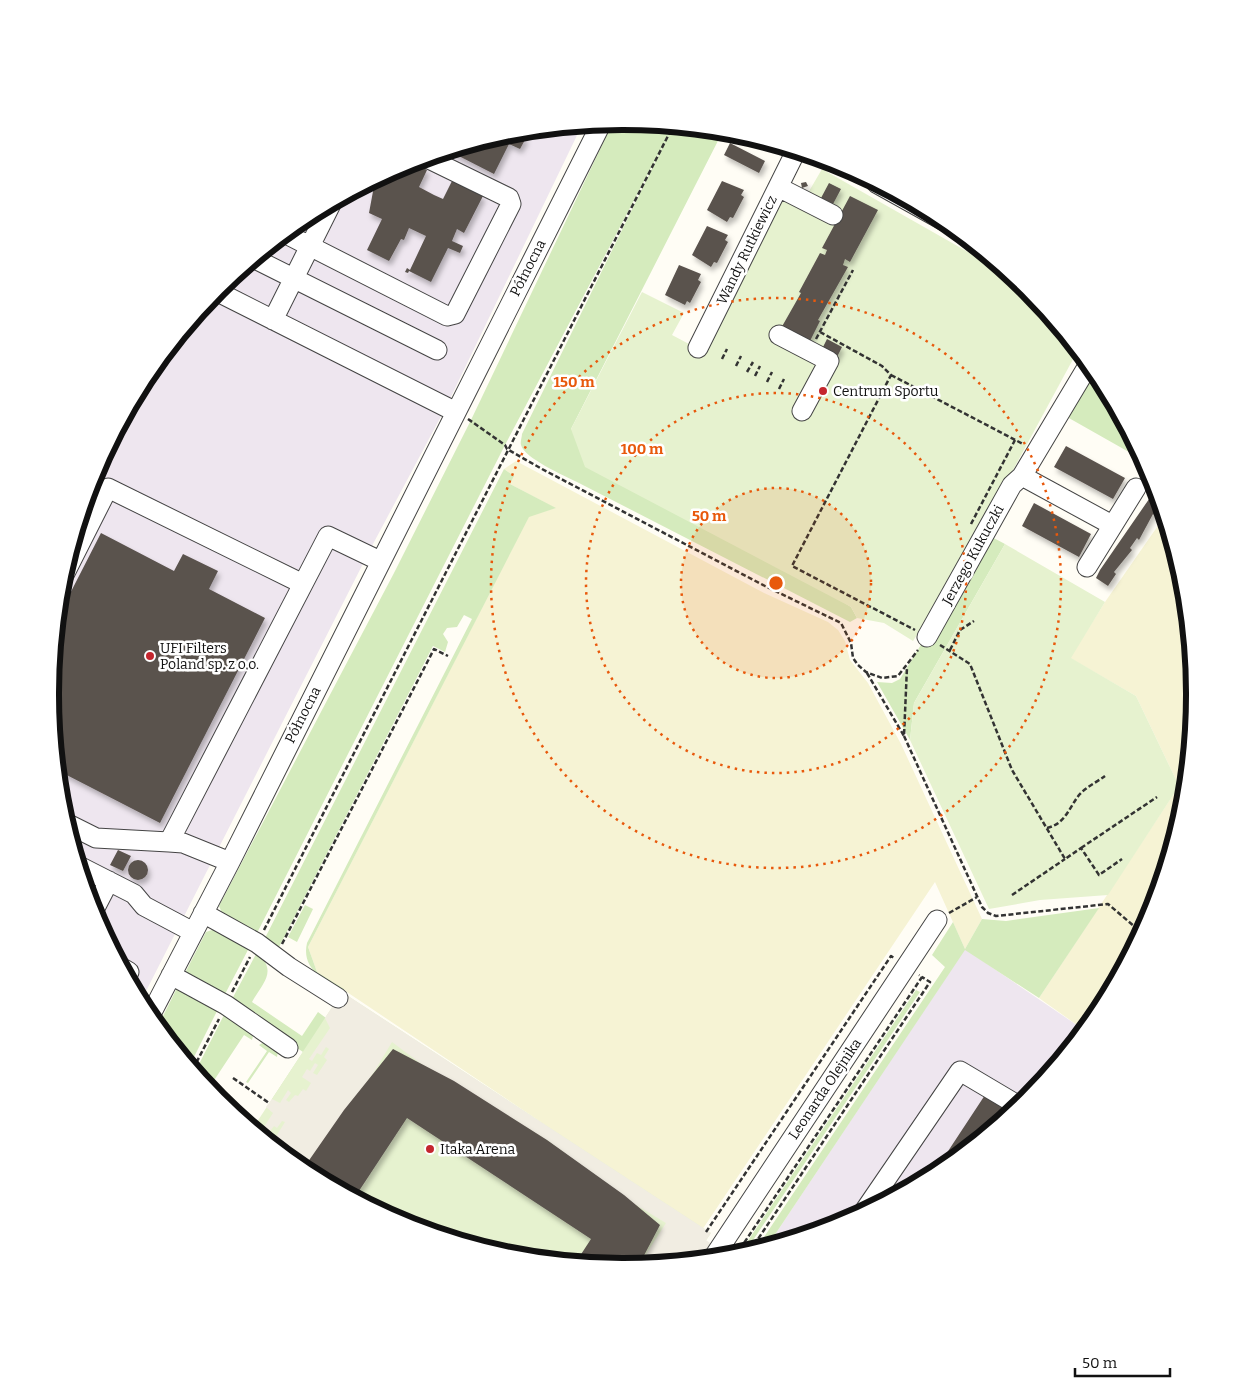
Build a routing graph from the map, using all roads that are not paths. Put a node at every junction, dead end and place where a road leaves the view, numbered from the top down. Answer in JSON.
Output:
{"nodes":[{"id":1,"x":598,"y":131,"type":"edge"},
{"id":2,"x":793,"y":157,"type":"edge"},
{"id":3,"x":435,"y":162,"type":"edge"},
{"id":4,"x":778,"y":187,"type":"junction"},
{"id":5,"x":326,"y":215,"type":"edge"},
{"id":6,"x":832,"y":215,"type":"dead end"},
{"id":7,"x":292,"y":237,"type":"edge"},
{"id":8,"x":310,"y":246,"type":"junction"},
{"id":9,"x":261,"y":262,"type":"edge"},
{"id":10,"x":294,"y":278,"type":"junction"},
{"id":11,"x":224,"y":295,"type":"edge"},
{"id":12,"x":273,"y":320,"type":"junction"},
{"id":13,"x":780,"y":336,"type":"dead end"},
{"id":14,"x":698,"y":348,"type":"dead end"},
{"id":15,"x":438,"y":350,"type":"dead end"},
{"id":16,"x":1084,"y":372,"type":"edge"},
{"id":17,"x":456,"y":412,"type":"junction"},
{"id":18,"x":802,"y":412,"type":"dead end"},
{"id":19,"x":1022,"y":476,"type":"junction"},
{"id":20,"x":1136,"y":488,"type":"dead end"},
{"id":21,"x":1112,"y":525,"type":"junction"},
{"id":22,"x":79,"y":545,"type":"edge"},
{"id":23,"x":380,"y":561,"type":"junction"},
{"id":24,"x":1087,"y":567,"type":"dead end"},
{"id":25,"x":303,"y":584,"type":"junction"},
{"id":26,"x":927,"y":637,"type":"road end"},
{"id":27,"x":75,"y":828,"type":"edge"},
{"id":28,"x":169,"y":842,"type":"junction"},
{"id":29,"x":230,"y":862,"type":"junction"},
{"id":30,"x":88,"y":870,"type":"edge"},
{"id":31,"x":109,"y":881,"type":"junction"},
{"id":32,"x":99,"y":901,"type":"edge"},
{"id":33,"x":203,"y":913,"type":"junction"},
{"id":34,"x":937,"y":920,"type":"road end"},
{"id":35,"x":193,"y":932,"type":"junction"},
{"id":36,"x":171,"y":975,"type":"junction"},
{"id":37,"x":338,"y":998,"type":"dead end"},
{"id":38,"x":154,"y":1008,"type":"edge"},
{"id":39,"x":288,"y":1048,"type":"dead end"},
{"id":40,"x":1012,"y":1102,"type":"edge"},
{"id":41,"x":872,"y":1200,"type":"edge"},
{"id":42,"x":719,"y":1249,"type":"edge"}],
"edges":[{"from":1,"to":17,"type":"street","name":"Północna"},
{"from":2,"to":4,"type":"street","name":"Wandy Rutkiewicz"},
{"from":3,"to":8,"type":"street"},
{"from":4,"to":6,"type":"street"},
{"from":4,"to":14,"type":"street","name":"Wandy Rutkiewicz"},
{"from":5,"to":8,"type":"street"},
{"from":7,"to":8,"type":"street"},
{"from":8,"to":10,"type":"street"},
{"from":9,"to":10,"type":"street"},
{"from":10,"to":12,"type":"street"},
{"from":10,"to":15,"type":"street"},
{"from":11,"to":12,"type":"street"},
{"from":12,"to":17,"type":"street"},
{"from":13,"to":18,"type":"street"},
{"from":16,"to":19,"type":"street","name":"Jerzego Kukuczki"},
{"from":17,"to":23,"type":"street","name":"Północna"},
{"from":19,"to":21,"type":"street"},
{"from":19,"to":26,"type":"street","name":"Jerzego Kukuczki"},
{"from":20,"to":21,"type":"street"},
{"from":21,"to":24,"type":"street"},
{"from":22,"to":25,"type":"street"},
{"from":23,"to":25,"type":"street"},
{"from":23,"to":29,"type":"street","name":"Północna"},
{"from":25,"to":28,"type":"street"},
{"from":27,"to":28,"type":"street"},
{"from":28,"to":29,"type":"street"},
{"from":29,"to":33,"type":"street","name":"Północna"},
{"from":30,"to":31,"type":"street"},
{"from":31,"to":32,"type":"street"},
{"from":31,"to":35,"type":"street"},
{"from":33,"to":35,"type":"street","name":"Północna"},
{"from":33,"to":37,"type":"street"},
{"from":34,"to":42,"type":"street","name":"Leonarda Olejnika"},
{"from":35,"to":36,"type":"street","name":"Północna"},
{"from":36,"to":38,"type":"street","name":"Północna"},
{"from":36,"to":39,"type":"street"},
{"from":40,"to":41,"type":"street"}]}
